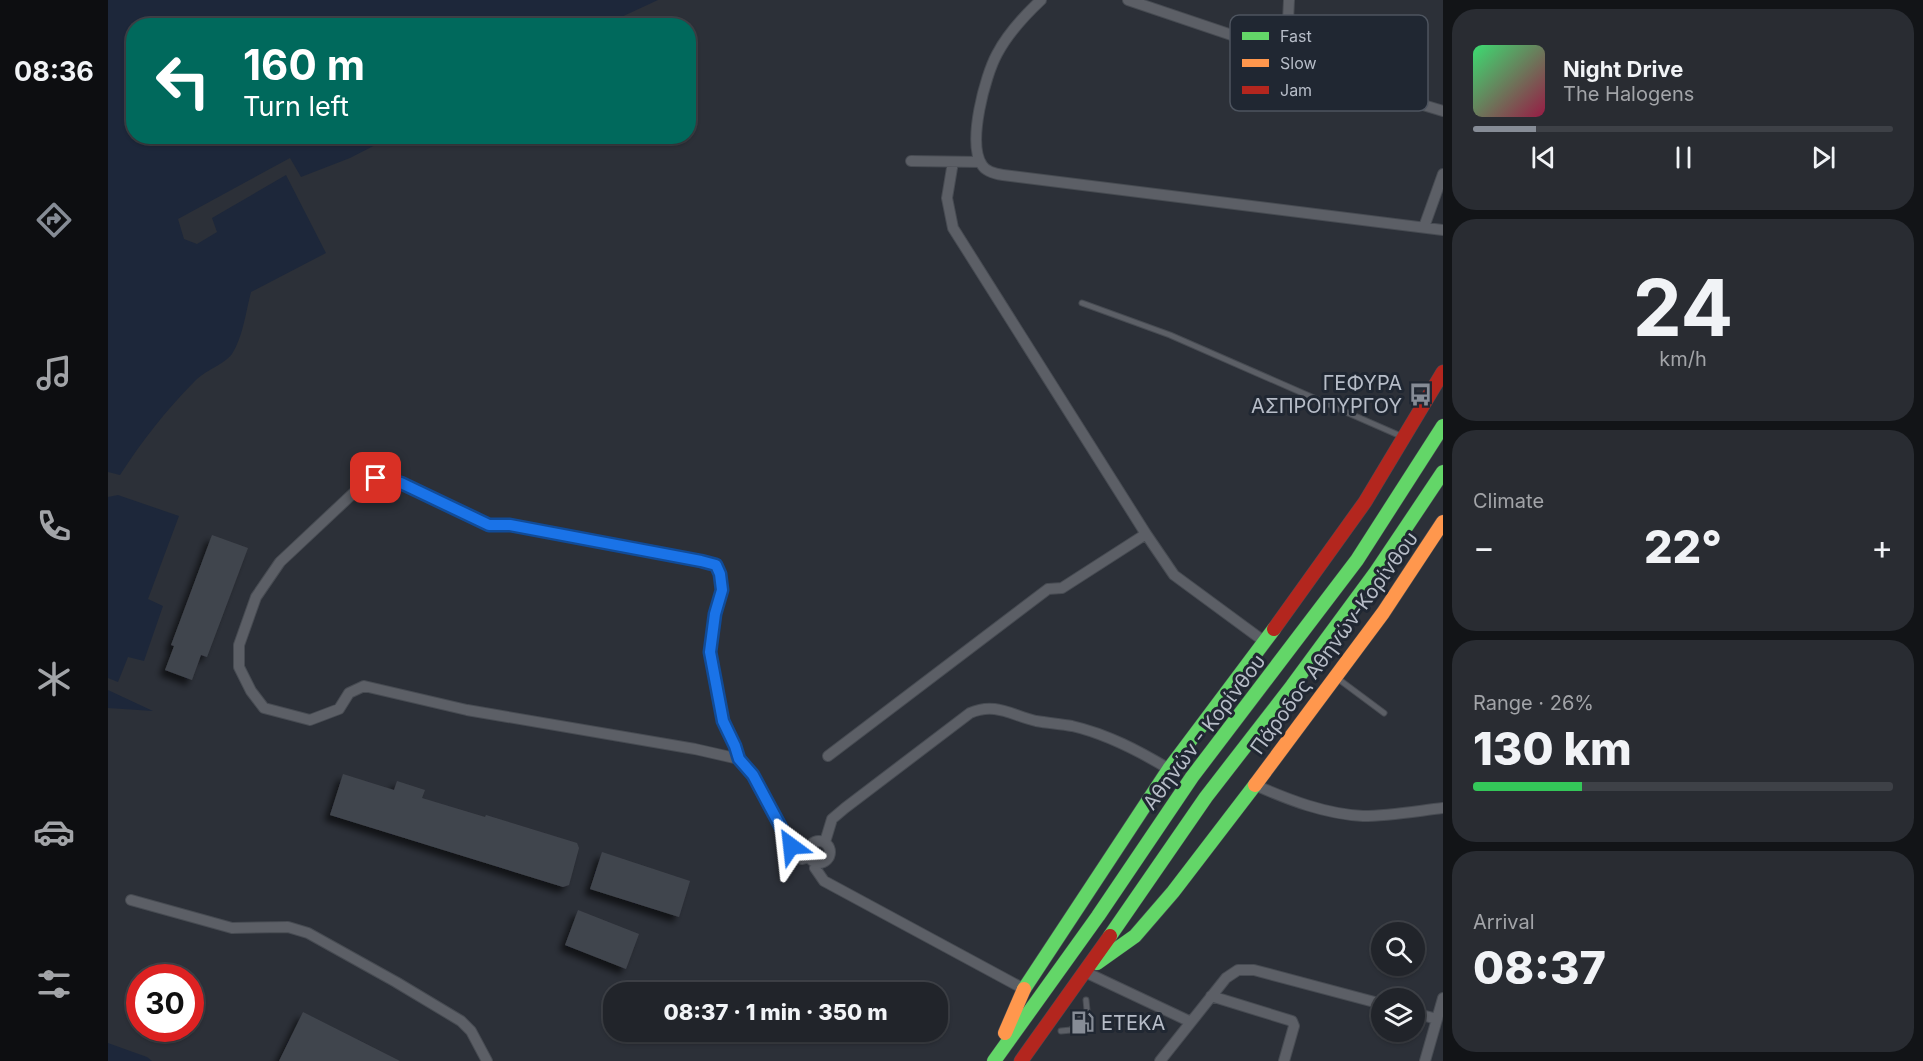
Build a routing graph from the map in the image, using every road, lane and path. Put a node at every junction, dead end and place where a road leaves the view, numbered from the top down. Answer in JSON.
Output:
{"nodes":[{"id":1,"x":1041,"y":0,"type":"edge"},
{"id":2,"x":1128,"y":0,"type":"edge"},
{"id":3,"x":1289,"y":0,"type":"edge"},
{"id":4,"x":1288,"y":15,"type":"edge"},
{"id":5,"x":1230,"y":34,"type":"edge"},
{"id":6,"x":1428,"y":106,"type":"edge"},
{"id":7,"x":1443,"y":111,"type":"edge"},
{"id":8,"x":911,"y":161,"type":"dead end"},
{"id":9,"x":952,"y":162,"type":"junction"},
{"id":10,"x":980,"y":162,"type":"junction"},
{"id":11,"x":1443,"y":174,"type":"edge"},
{"id":12,"x":1424,"y":227,"type":"junction"},
{"id":13,"x":1443,"y":230,"type":"edge"},
{"id":14,"x":1082,"y":303,"type":"dead end"},
{"id":15,"x":1443,"y":372,"type":"edge"},
{"id":16,"x":1443,"y":426,"type":"edge"},
{"id":17,"x":1405,"y":437,"type":"junction"},
{"id":18,"x":1443,"y":472,"type":"edge"},
{"id":19,"x":1441,"y":531,"type":"edge"},
{"id":20,"x":1146,"y":534,"type":"junction"},
{"id":21,"x":1265,"y":642,"type":"junction"},
{"id":22,"x":1336,"y":678,"type":"junction"},
{"id":23,"x":1384,"y":713,"type":"dead end"},
{"id":24,"x":828,"y":756,"type":"dead end"},
{"id":25,"x":739,"y":759,"type":"junction"},
{"id":26,"x":1169,"y":769,"type":"junction"},
{"id":27,"x":1255,"y":785,"type":"junction"},
{"id":28,"x":1443,"y":808,"type":"edge"},
{"id":29,"x":825,"y":842,"type":"junction"},
{"id":30,"x":805,"y":858,"type":"junction"},
{"id":31,"x":818,"y":868,"type":"junction"},
{"id":32,"x":131,"y":900,"type":"dead end"},
{"id":33,"x":1086,"y":972,"type":"junction"},
{"id":34,"x":1024,"y":989,"type":"junction"},
{"id":35,"x":1212,"y":996,"type":"junction"},
{"id":36,"x":1443,"y":998,"type":"edge"},
{"id":37,"x":1086,"y":1000,"type":"dead end"},
{"id":38,"x":1371,"y":1001,"type":"edge"},
{"id":39,"x":1439,"y":1018,"type":"edge"},
{"id":40,"x":1191,"y":1022,"type":"junction"},
{"id":41,"x":1060,"y":1031,"type":"dead end"},
{"id":42,"x":487,"y":1061,"type":"edge"},
{"id":43,"x":993,"y":1061,"type":"edge"},
{"id":44,"x":1021,"y":1061,"type":"edge"},
{"id":45,"x":1160,"y":1061,"type":"edge"},
{"id":46,"x":1284,"y":1061,"type":"edge"},
{"id":47,"x":1425,"y":1061,"type":"edge"}],
"edges":[{"from":1,"to":10,"type":"street"},
{"from":2,"to":5,"type":"street"},
{"from":3,"to":4,"type":"street"},
{"from":6,"to":7,"type":"street"},
{"from":8,"to":9,"type":"street"},
{"from":9,"to":10,"type":"street"},
{"from":9,"to":20,"type":"street"},
{"from":10,"to":12,"type":"street"},
{"from":11,"to":12,"type":"street"},
{"from":12,"to":13,"type":"street"},
{"from":14,"to":17,"type":"lane"},
{"from":15,"to":17,"type":"main road"},
{"from":16,"to":43,"type":"main road","name":"Αθηνών - Κορίνθου"},
{"from":17,"to":21,"type":"main road"},
{"from":18,"to":33,"type":"main road","name":"Αθηνών - Κορίνθου"},
{"from":19,"to":22,"type":"main road","name":"Πάροδος Αθηνών-Κορίνθου"},
{"from":20,"to":21,"type":"street"},
{"from":20,"to":24,"type":"street"},
{"from":21,"to":26,"type":"main road"},
{"from":22,"to":23,"type":"lane"},
{"from":22,"to":27,"type":"main road","name":"Πάροδος Αθηνών-Κορίνθου"},
{"from":25,"to":25,"type":"street"},
{"from":25,"to":30,"type":"street"},
{"from":26,"to":29,"type":"street"},
{"from":26,"to":34,"type":"main road"},
{"from":27,"to":28,"type":"street"},
{"from":27,"to":33,"type":"main road","name":"Πάροδος Αθηνών-Κορίνθου"},
{"from":29,"to":30,"type":"street"},
{"from":29,"to":31,"type":"street"},
{"from":30,"to":31,"type":"street"},
{"from":31,"to":34,"type":"street"},
{"from":32,"to":42,"type":"street"},
{"from":33,"to":40,"type":"street"},
{"from":33,"to":44,"type":"main road","name":"Αθηνών - Κορίνθου"},
{"from":34,"to":43,"type":"main road"},
{"from":35,"to":38,"type":"street"},
{"from":35,"to":40,"type":"street"},
{"from":35,"to":46,"type":"street"},
{"from":36,"to":39,"type":"street"},
{"from":37,"to":41,"type":"lane"},
{"from":39,"to":47,"type":"street"},
{"from":40,"to":45,"type":"street"}]}
